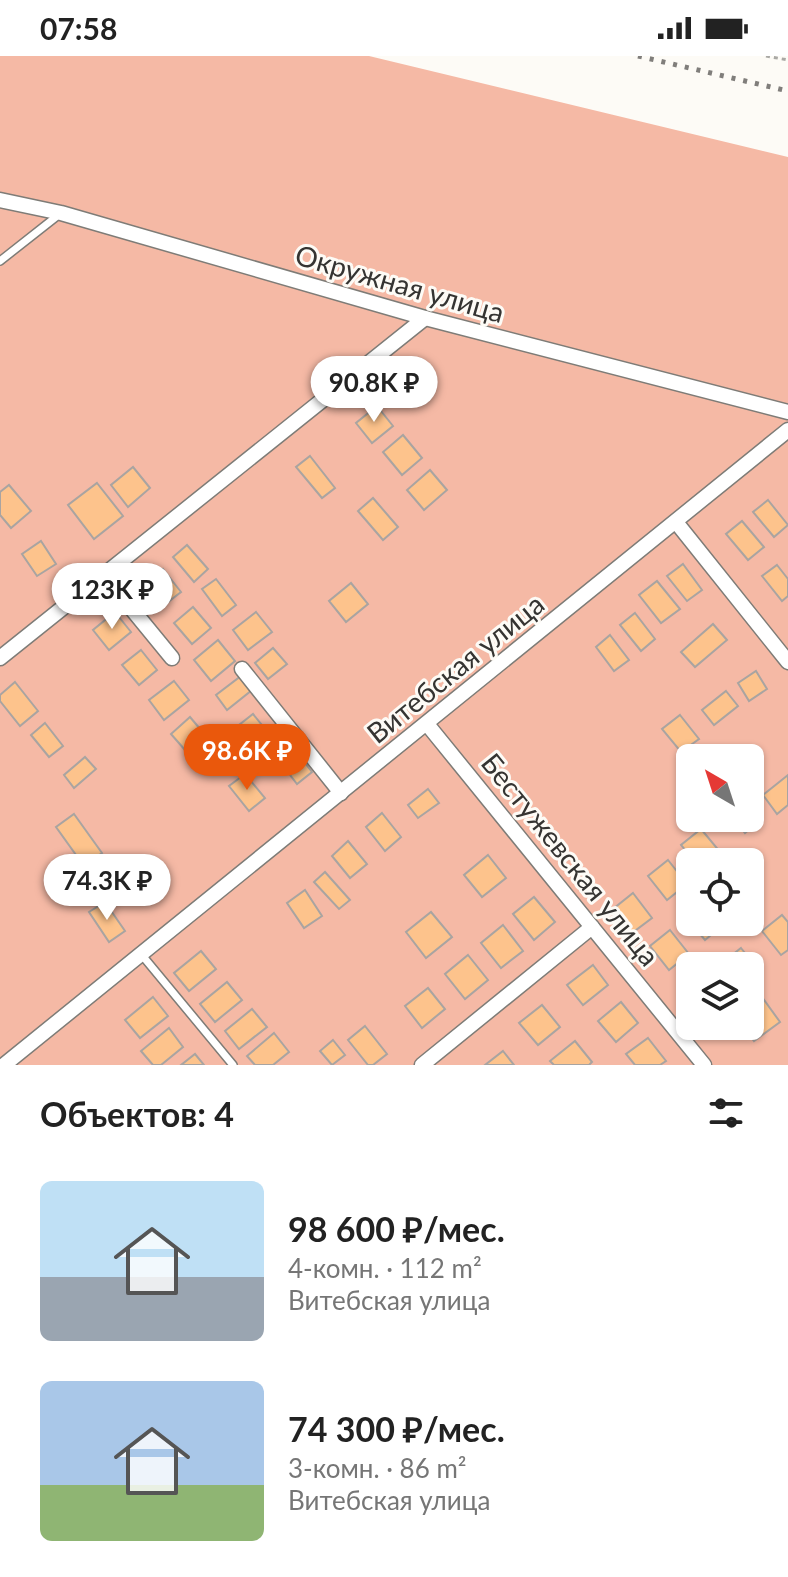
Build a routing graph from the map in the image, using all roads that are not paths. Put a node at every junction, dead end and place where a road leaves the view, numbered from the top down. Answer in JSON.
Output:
{"nodes":[{"id":1,"x":0,"y":200,"type":"edge"},
{"id":2,"x":61,"y":213,"type":"junction"},
{"id":3,"x":0,"y":261,"type":"edge"},
{"id":4,"x":425,"y":318,"type":"junction"},
{"id":5,"x":788,"y":412,"type":"edge"},
{"id":6,"x":788,"y":430,"type":"edge"},
{"id":7,"x":676,"y":522,"type":"junction"},
{"id":8,"x":104,"y":575,"type":"junction"},
{"id":9,"x":0,"y":658,"type":"edge"},
{"id":10,"x":172,"y":658,"type":"dead end"},
{"id":11,"x":788,"y":662,"type":"edge"},
{"id":12,"x":242,"y":669,"type":"dead end"},
{"id":13,"x":427,"y":724,"type":"junction"},
{"id":14,"x":341,"y":793,"type":"junction"},
{"id":15,"x":592,"y":927,"type":"junction"},
{"id":16,"x":141,"y":954,"type":"junction"},
{"id":17,"x":4,"y":1065,"type":"edge"},
{"id":18,"x":233,"y":1065,"type":"edge"},
{"id":19,"x":422,"y":1065,"type":"edge"},
{"id":20,"x":704,"y":1065,"type":"edge"}],
"edges":[{"from":1,"to":2,"type":"street","name":"Окружная улица"},
{"from":2,"to":3,"type":"lane"},
{"from":2,"to":4,"type":"street","name":"Окружная улица"},
{"from":4,"to":5,"type":"street","name":"Окружная улица"},
{"from":4,"to":8,"type":"street"},
{"from":6,"to":7,"type":"street","name":"Витебская улица"},
{"from":7,"to":11,"type":"street"},
{"from":7,"to":13,"type":"street","name":"Витебская улица"},
{"from":8,"to":9,"type":"street"},
{"from":8,"to":10,"type":"street"},
{"from":12,"to":14,"type":"street"},
{"from":13,"to":14,"type":"street","name":"Витебская улица"},
{"from":13,"to":15,"type":"street","name":"Бестужевская улица"},
{"from":14,"to":16,"type":"street","name":"Витебская улица"},
{"from":15,"to":19,"type":"street"},
{"from":15,"to":20,"type":"street","name":"Бестужевская улица"},
{"from":16,"to":17,"type":"street","name":"Витебская улица"},
{"from":16,"to":18,"type":"lane"}]}
